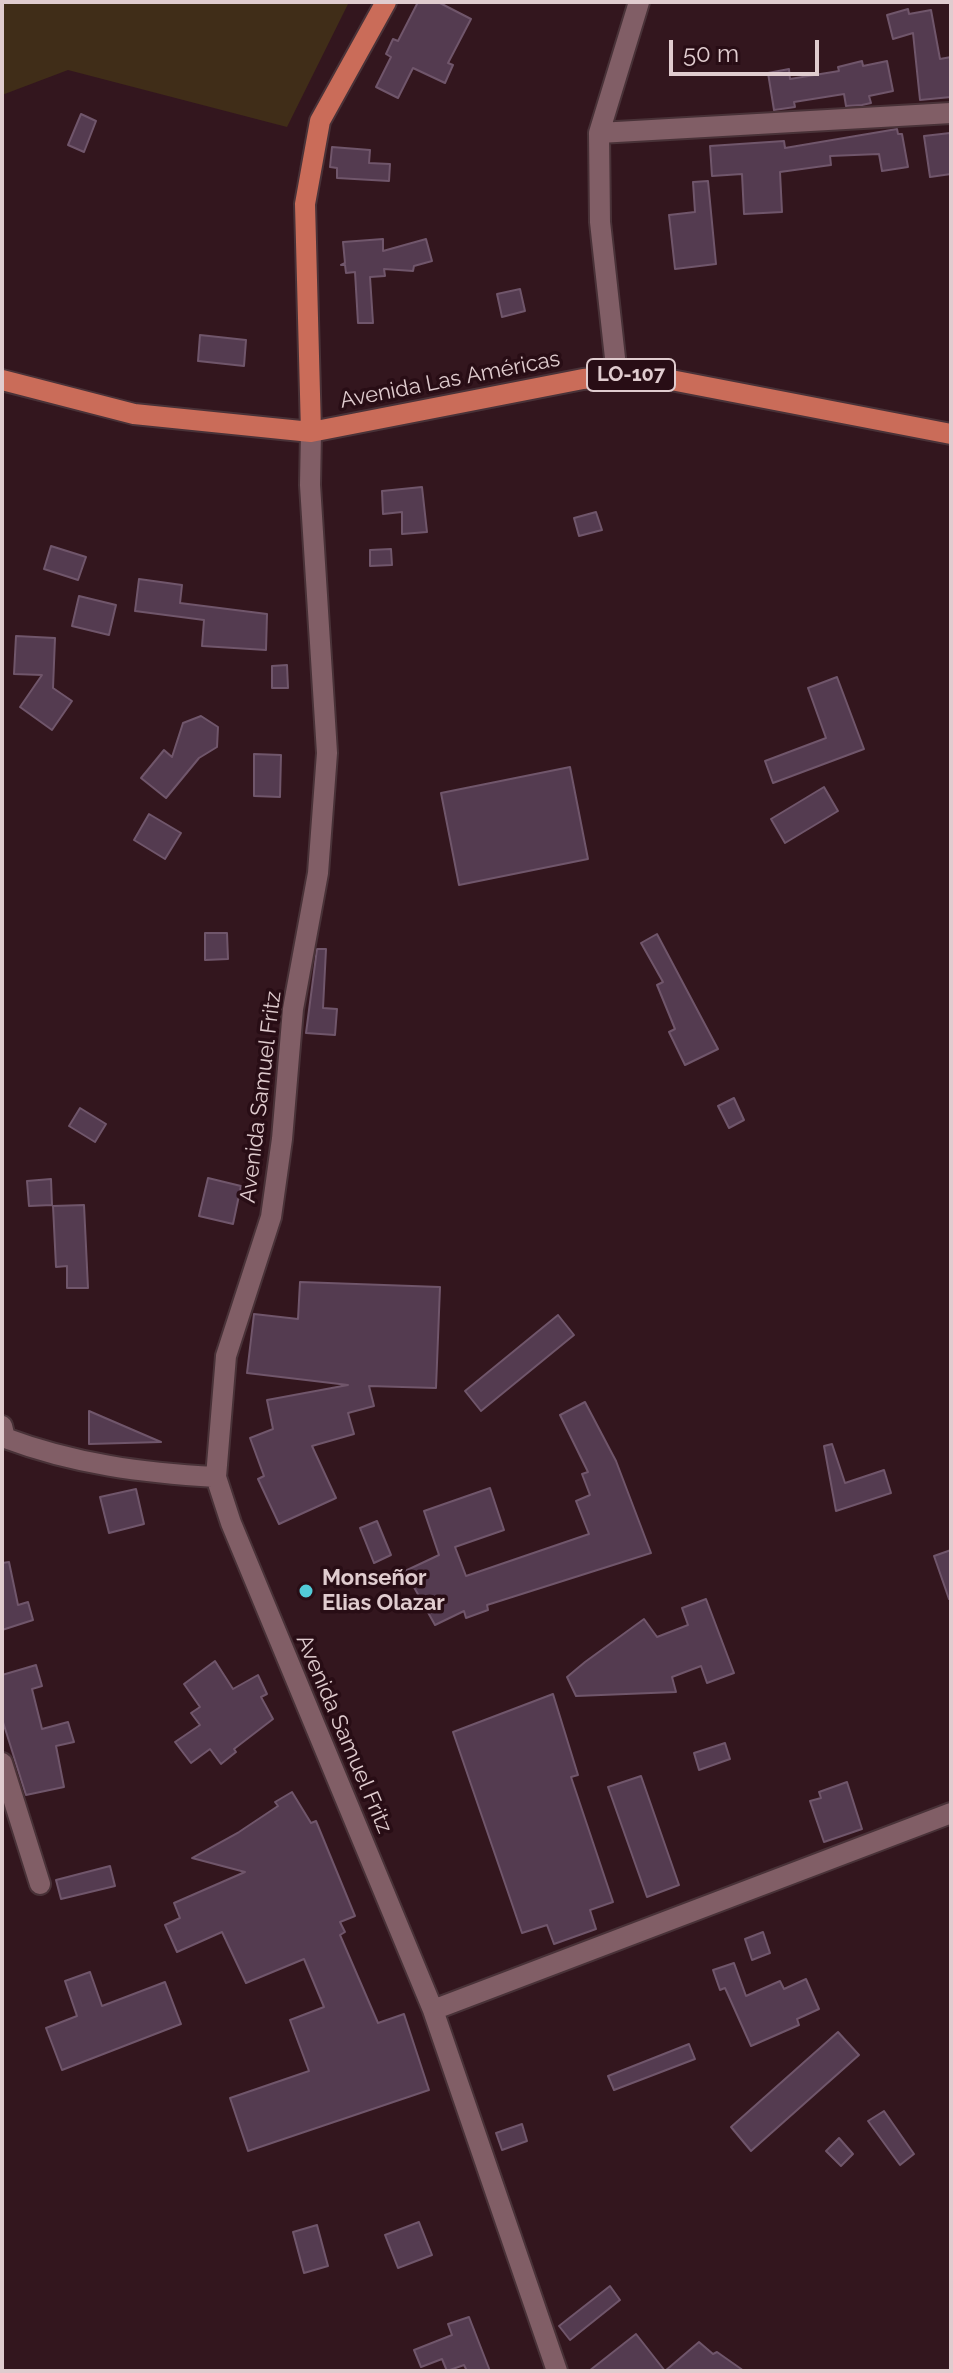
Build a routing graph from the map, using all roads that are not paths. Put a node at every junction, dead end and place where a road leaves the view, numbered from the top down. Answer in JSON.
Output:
{"nodes":[{"id":1,"x":386,"y":2,"type":"edge"},
{"id":2,"x":639,"y":2,"type":"edge"},
{"id":3,"x":951,"y":113,"type":"edge"},
{"id":4,"x":599,"y":133,"type":"junction"},
{"id":5,"x":617,"y":376,"type":"junction"},
{"id":6,"x":4,"y":381,"type":"edge"},
{"id":7,"x":311,"y":432,"type":"junction"},
{"id":8,"x":951,"y":434,"type":"edge"},
{"id":9,"x":3,"y":1435,"type":"edge"},
{"id":10,"x":216,"y":1477,"type":"junction"},
{"id":11,"x":2,"y":1763,"type":"edge"},
{"id":12,"x":951,"y":1813,"type":"edge"},
{"id":13,"x":40,"y":1884,"type":"dead end"},
{"id":14,"x":433,"y":2010,"type":"junction"},
{"id":15,"x":557,"y":2371,"type":"edge"}],
"edges":[{"from":1,"to":7,"type":"main road"},
{"from":2,"to":4,"type":"street"},
{"from":3,"to":4,"type":"street"},
{"from":4,"to":5,"type":"street"},
{"from":5,"to":7,"type":"main road","name":"Avenida Las Américas","number":"LO-107"},
{"from":5,"to":8,"type":"main road","name":"Avenida Las Américas","number":"LO-107"},
{"from":6,"to":7,"type":"main road","name":"Avenida Las Américas","number":"LO-107"},
{"from":7,"to":10,"type":"street","name":"Avenida Samuel Fritz"},
{"from":9,"to":10,"type":"street"},
{"from":10,"to":14,"type":"street","name":"Avenida Samuel Fritz"},
{"from":11,"to":13,"type":"street"},
{"from":12,"to":14,"type":"street"},
{"from":14,"to":15,"type":"street","name":"Avenida Samuel Fritz"}]}
